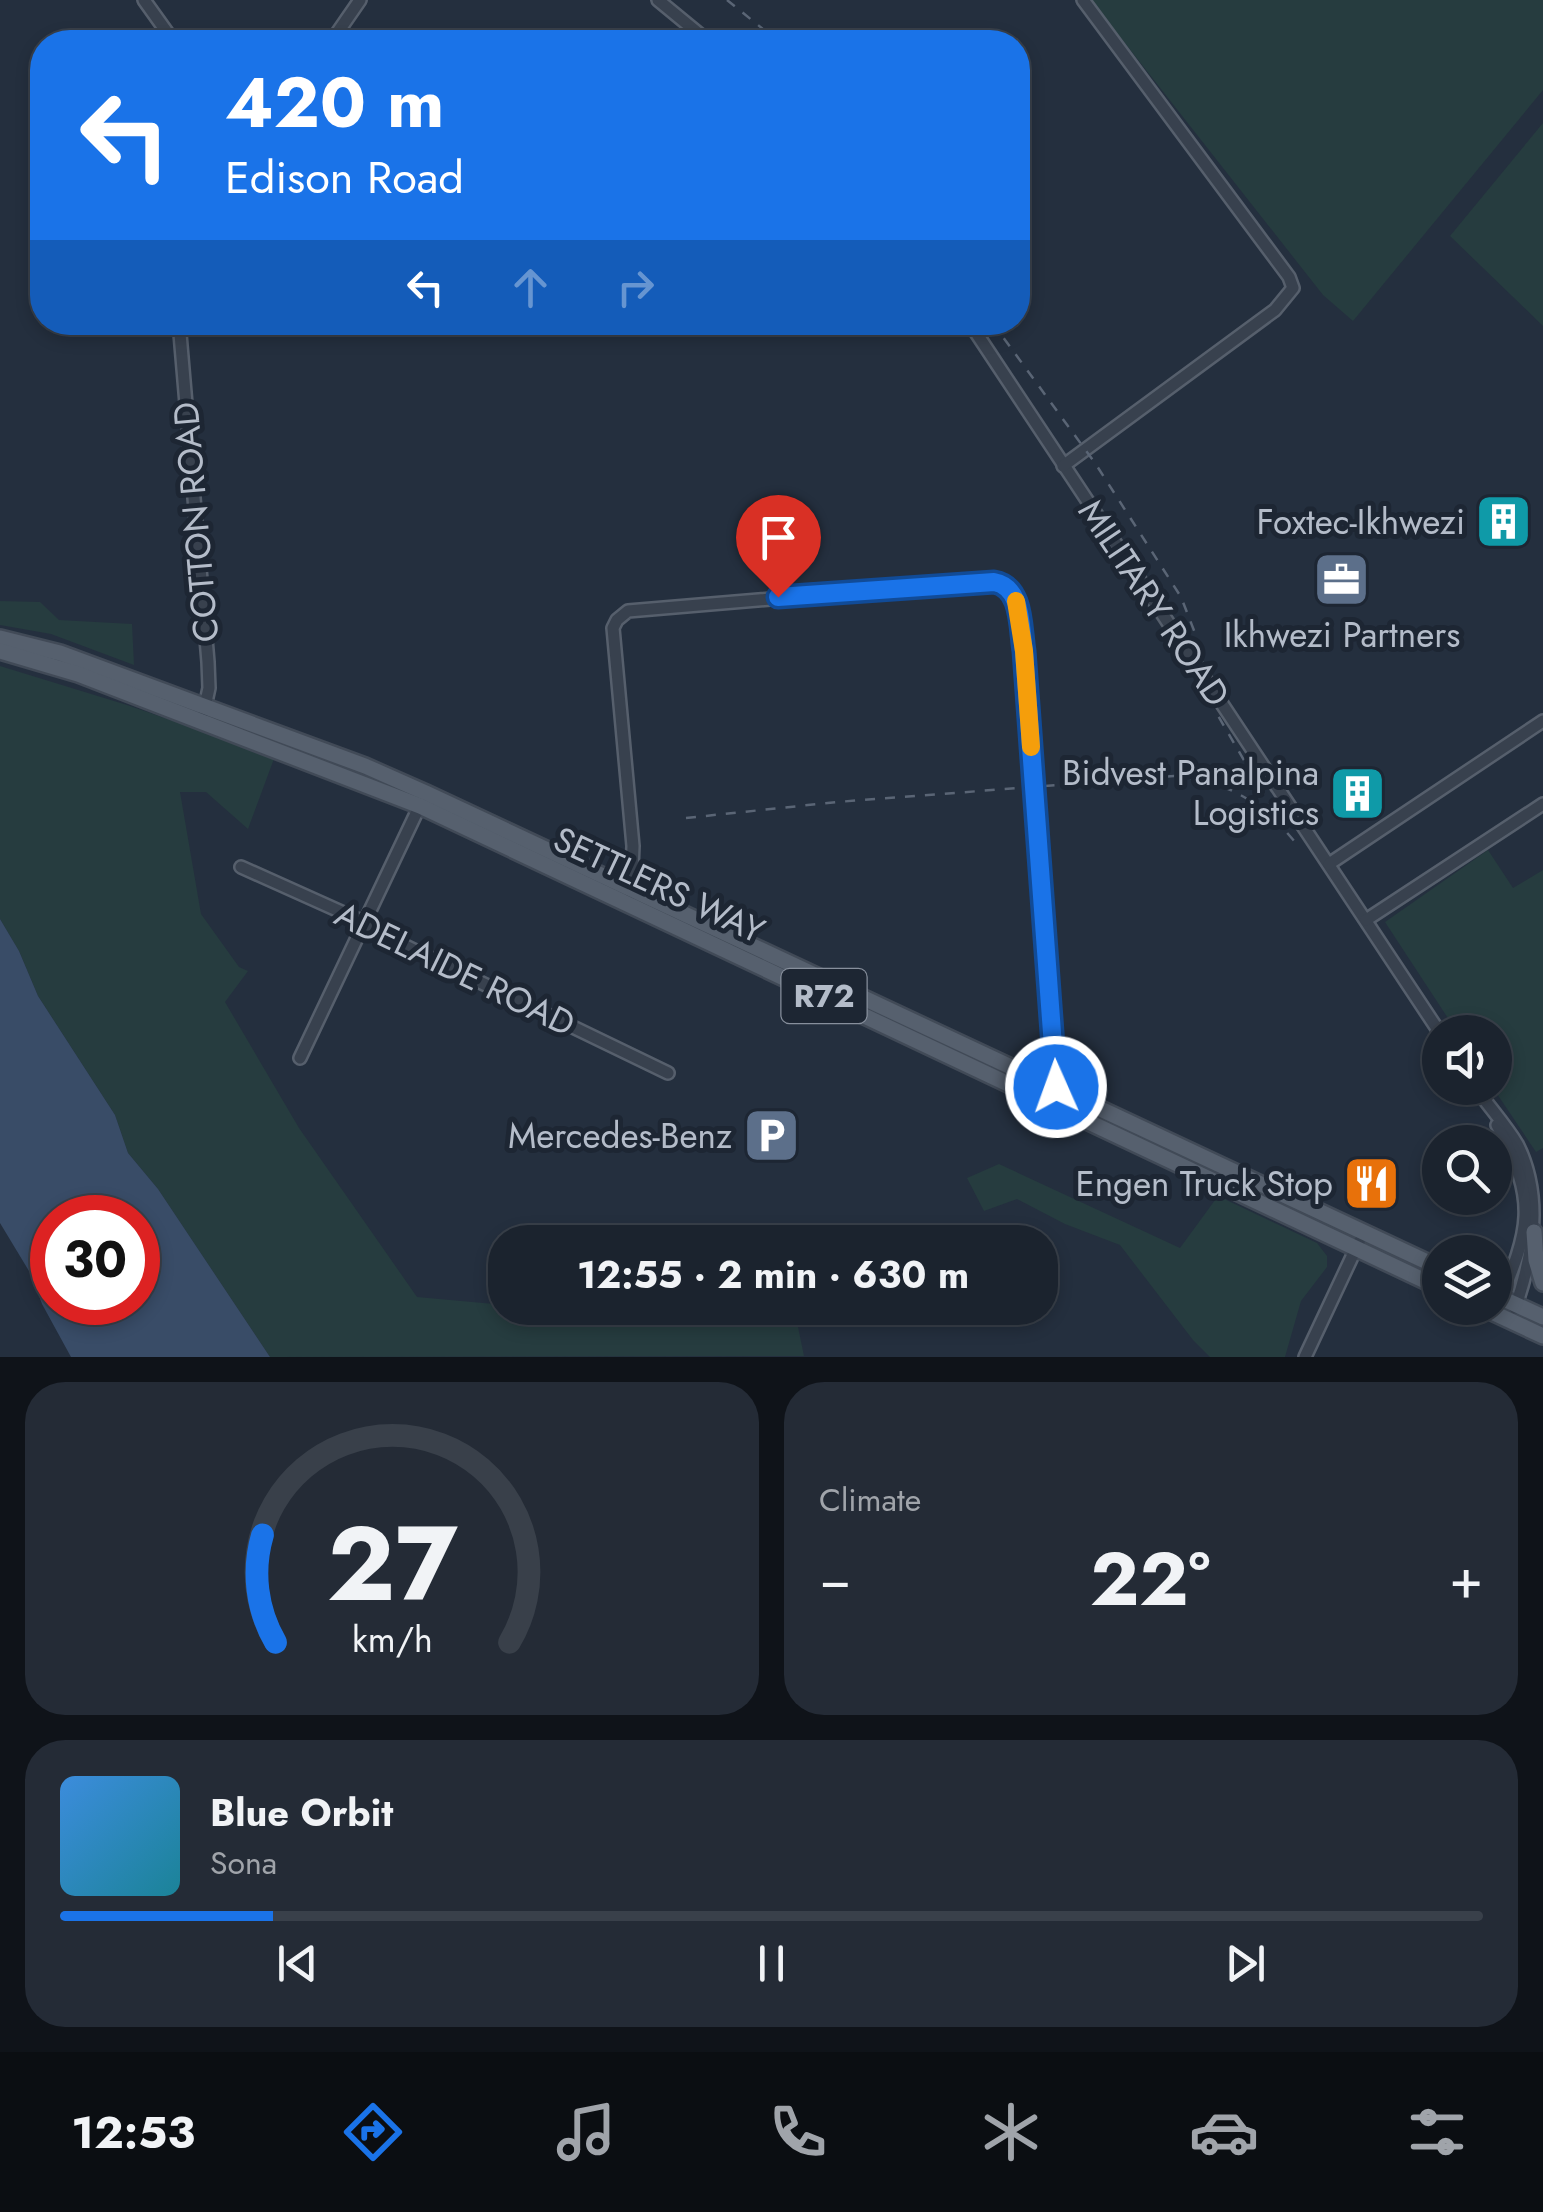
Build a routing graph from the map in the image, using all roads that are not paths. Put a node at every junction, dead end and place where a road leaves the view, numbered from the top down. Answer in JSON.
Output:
{"nodes":[{"id":1,"x":144,"y":0,"type":"edge"},
{"id":2,"x":360,"y":0,"type":"edge"},
{"id":3,"x":658,"y":0,"type":"edge"},
{"id":4,"x":1083,"y":0,"type":"edge"},
{"id":5,"x":165,"y":30,"type":"edge"},
{"id":6,"x":339,"y":30,"type":"edge"},
{"id":7,"x":694,"y":30,"type":"edge"},
{"id":8,"x":181,"y":335,"type":"edge"},
{"id":9,"x":977,"y":335,"type":"edge"},
{"id":10,"x":1063,"y":466,"type":"junction"},
{"id":11,"x":0,"y":638,"type":"edge"},
{"id":12,"x":0,"y":651,"type":"edge"},
{"id":13,"x":204,"y":713,"type":"junction"},
{"id":14,"x":1543,"y":721,"type":"edge"},
{"id":15,"x":423,"y":799,"type":"junction"},
{"id":16,"x":1543,"y":804,"type":"edge"},
{"id":17,"x":1329,"y":864,"type":"junction"},
{"id":18,"x":241,"y":867,"type":"dead end"},
{"id":19,"x":630,"y":896,"type":"junction"},
{"id":20,"x":1366,"y":920,"type":"junction"},
{"id":21,"x":364,"y":926,"type":"junction"},
{"id":22,"x":1428,"y":1015,"type":"edge"},
{"id":23,"x":300,"y":1058,"type":"dead end"},
{"id":24,"x":668,"y":1073,"type":"dead end"},
{"id":25,"x":1056,"y":1087,"type":"junction"},
{"id":26,"x":1048,"y":1103,"type":"junction"},
{"id":27,"x":1490,"y":1107,"type":"joint"},
{"id":28,"x":1534,"y":1232,"type":"junction"},
{"id":29,"x":1363,"y":1233,"type":"junction"},
{"id":30,"x":1356,"y":1249,"type":"junction"},
{"id":31,"x":1422,"y":1260,"type":"edge"},
{"id":32,"x":1512,"y":1269,"type":"edge"},
{"id":33,"x":1422,"y":1280,"type":"edge"},
{"id":34,"x":1543,"y":1282,"type":"edge"},
{"id":35,"x":1512,"y":1287,"type":"edge"},
{"id":36,"x":1512,"y":1309,"type":"edge"},
{"id":37,"x":1512,"y":1314,"type":"edge"},
{"id":38,"x":1543,"y":1317,"type":"edge"},
{"id":39,"x":1543,"y":1336,"type":"edge"},
{"id":40,"x":1305,"y":1357,"type":"edge"}],
"edges":[{"from":1,"to":5,"type":"street"},
{"from":2,"to":6,"type":"street"},
{"from":3,"to":7,"type":"street"},
{"from":4,"to":10,"type":"street"},
{"from":8,"to":13,"type":"street","name":"COTTON ROAD"},
{"from":9,"to":10,"type":"street","name":"MILITARY ROAD"},
{"from":10,"to":17,"type":"street","name":"MILITARY ROAD"},
{"from":11,"to":13,"type":"main road","name":"SETTLERS WAY","number":"R72"},
{"from":12,"to":13,"type":"main road","name":"SETTLERS WAY","number":"R72"},
{"from":13,"to":15,"type":"main road","name":"SETTLERS WAY","number":"R72"},
{"from":14,"to":17,"type":"street"},
{"from":15,"to":19,"type":"main road","name":"SETTLERS WAY","number":"R72"},
{"from":15,"to":21,"type":"street"},
{"from":16,"to":20,"type":"street"},
{"from":17,"to":20,"type":"street","name":"MILITARY ROAD"},
{"from":18,"to":21,"type":"street","name":"ADELAIDE ROAD"},
{"from":19,"to":25,"type":"main road","name":"SETTLERS WAY","number":"R72"},
{"from":19,"to":25,"type":"street"},
{"from":19,"to":26,"type":"main road","name":"SETTLERS WAY","number":"R72"},
{"from":20,"to":22,"type":"street","name":"MILITARY ROAD"},
{"from":21,"to":23,"type":"street"},
{"from":21,"to":24,"type":"street","name":"ADELAIDE ROAD"},
{"from":25,"to":26,"type":"street"},
{"from":25,"to":29,"type":"main road","name":"SETTLERS WAY","number":"R72"},
{"from":26,"to":30,"type":"main road","name":"SETTLERS WAY","number":"R72"},
{"from":27,"to":28,"type":"street"},
{"from":27,"to":32,"type":"street"},
{"from":28,"to":34,"type":"main road"},
{"from":28,"to":35,"type":"street"},
{"from":29,"to":30,"type":"street"},
{"from":29,"to":31,"type":"main road","name":"SETTLERS WAY","number":"R72"},
{"from":30,"to":33,"type":"main road","name":"SETTLERS WAY","number":"R72"},
{"from":30,"to":40,"type":"street"},
{"from":36,"to":38,"type":"main road"},
{"from":37,"to":39,"type":"main road"}]}
